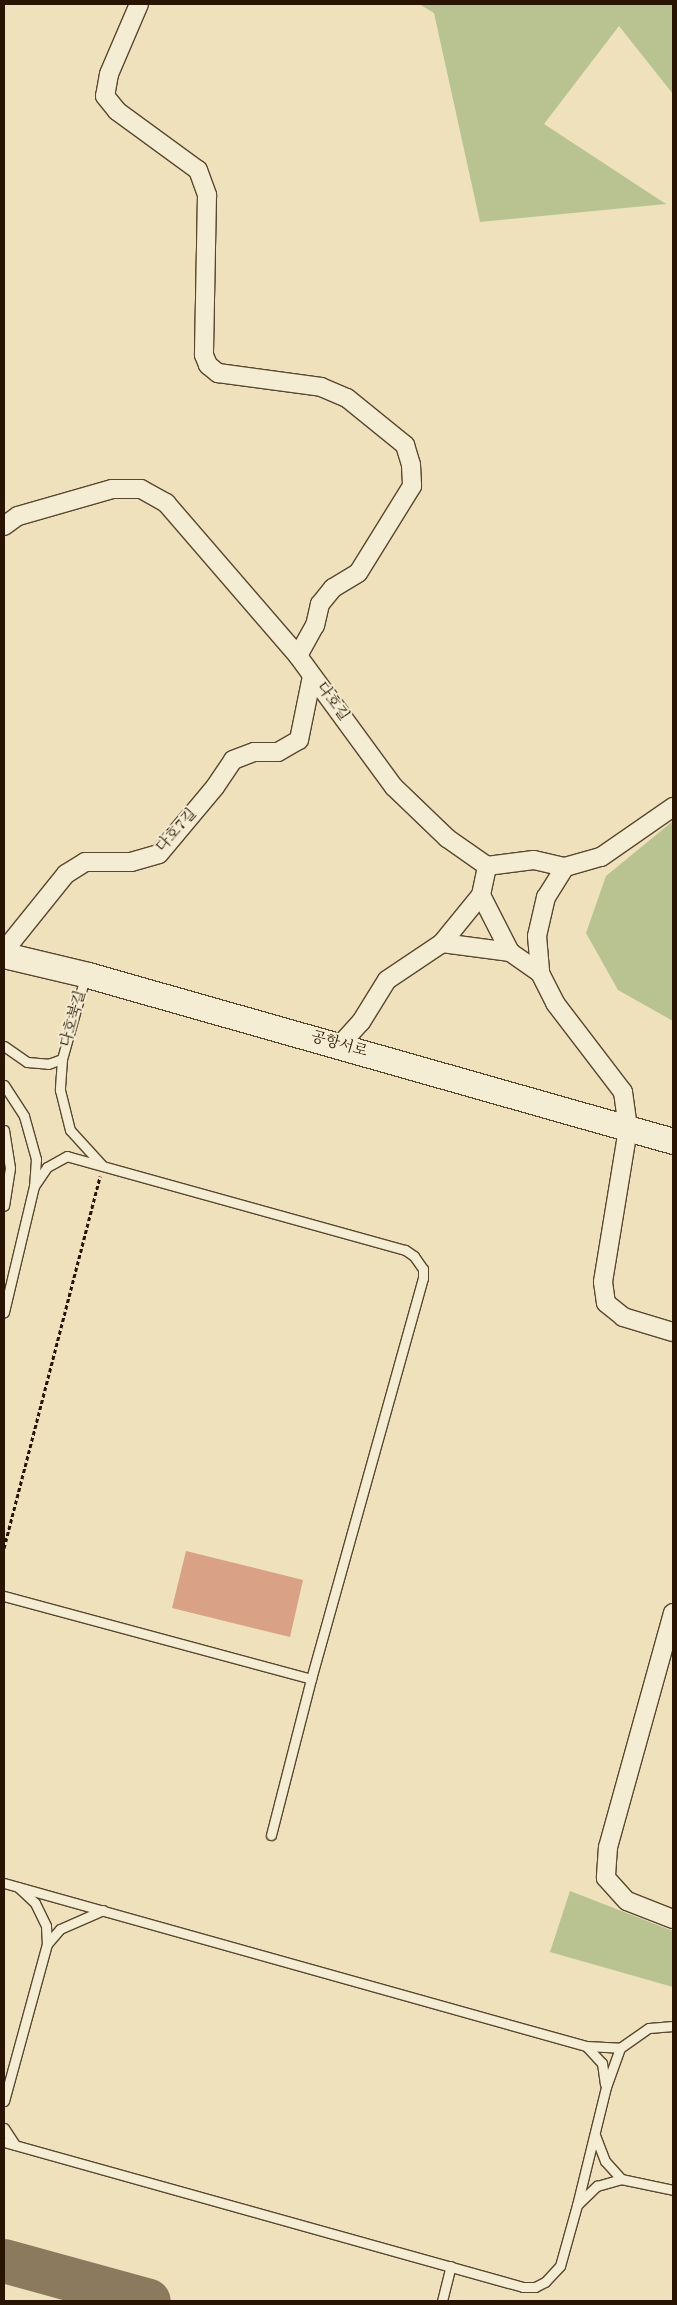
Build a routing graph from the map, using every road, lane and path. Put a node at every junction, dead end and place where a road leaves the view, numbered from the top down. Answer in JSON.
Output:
{"nodes":[{"id":1,"x":139,"y":4,"type":"edge"},
{"id":2,"x":4,"y":526,"type":"edge"},
{"id":3,"x":298,"y":656,"type":"junction"},
{"id":4,"x":312,"y":676,"type":"junction"},
{"id":5,"x":673,"y":807,"type":"edge"},
{"id":6,"x":487,"y":866,"type":"junction"},
{"id":7,"x":565,"y":866,"type":"junction"},
{"id":8,"x":481,"y":895,"type":"junction"},
{"id":9,"x":442,"y":943,"type":"junction"},
{"id":10,"x":4,"y":951,"type":"edge"},
{"id":11,"x":510,"y":952,"type":"junction"},
{"id":12,"x":4,"y":955,"type":"edge"},
{"id":13,"x":540,"y":973,"type":"junction"},
{"id":14,"x":86,"y":974,"type":"junction"},
{"id":15,"x":340,"y":1045,"type":"junction"},
{"id":16,"x":4,"y":1046,"type":"edge"},
{"id":17,"x":62,"y":1058,"type":"junction"},
{"id":18,"x":4,"y":1085,"type":"edge"},
{"id":19,"x":628,"y":1129,"type":"junction"},
{"id":20,"x":4,"y":1130,"type":"edge"},
{"id":21,"x":673,"y":1141,"type":"edge"},
{"id":22,"x":103,"y":1165,"type":"junction"},
{"id":23,"x":34,"y":1186,"type":"junction"},
{"id":24,"x":4,"y":1206,"type":"edge"},
{"id":25,"x":4,"y":1312,"type":"edge"},
{"id":26,"x":673,"y":1332,"type":"edge"},
{"id":27,"x":4,"y":1548,"type":"edge"},
{"id":28,"x":4,"y":1596,"type":"edge"},
{"id":29,"x":673,"y":1613,"type":"edge"},
{"id":30,"x":312,"y":1679,"type":"junction"},
{"id":31,"x":271,"y":1836,"type":"dead end"},
{"id":32,"x":4,"y":1882,"type":"edge"},
{"id":33,"x":17,"y":1886,"type":"junction"},
{"id":34,"x":103,"y":1910,"type":"junction"},
{"id":35,"x":673,"y":1919,"type":"edge"},
{"id":36,"x":47,"y":1944,"type":"junction"},
{"id":37,"x":673,"y":2026,"type":"edge"},
{"id":38,"x":586,"y":2046,"type":"junction"},
{"id":39,"x":620,"y":2048,"type":"junction"},
{"id":40,"x":606,"y":2087,"type":"junction"},
{"id":41,"x":4,"y":2102,"type":"edge"},
{"id":42,"x":4,"y":2128,"type":"edge"},
{"id":43,"x":595,"y":2135,"type":"junction"},
{"id":44,"x":4,"y":2142,"type":"edge"},
{"id":45,"x":15,"y":2146,"type":"junction"},
{"id":46,"x":622,"y":2179,"type":"junction"},
{"id":47,"x":673,"y":2190,"type":"edge"},
{"id":48,"x":576,"y":2205,"type":"junction"},
{"id":49,"x":451,"y":2266,"type":"junction"},
{"id":50,"x":442,"y":2301,"type":"edge"}],
"edges":[{"from":1,"to":3,"type":"street"},
{"from":2,"to":3,"type":"street","name":"다호길"},
{"from":3,"to":4,"type":"street","name":"다호길"},
{"from":4,"to":6,"type":"street","name":"다호길"},
{"from":4,"to":10,"type":"street","name":"다호7길"},
{"from":5,"to":7,"type":"street"},
{"from":6,"to":7,"type":"street"},
{"from":6,"to":8,"type":"street"},
{"from":7,"to":13,"type":"street"},
{"from":8,"to":9,"type":"street"},
{"from":8,"to":11,"type":"street"},
{"from":9,"to":11,"type":"street"},
{"from":9,"to":15,"type":"street"},
{"from":11,"to":13,"type":"street"},
{"from":12,"to":14,"type":"street","name":"공항서로"},
{"from":13,"to":19,"type":"street"},
{"from":14,"to":15,"type":"street","name":"공항서로"},
{"from":14,"to":17,"type":"lane","name":"다호북길"},
{"from":15,"to":19,"type":"street","name":"공항서로"},
{"from":16,"to":17,"type":"lane","name":"다호북길"},
{"from":17,"to":22,"type":"lane"},
{"from":18,"to":23,"type":"lane"},
{"from":19,"to":21,"type":"street","name":"공항서로"},
{"from":19,"to":26,"type":"street"},
{"from":20,"to":24,"type":"lane"},
{"from":22,"to":23,"type":"lane"},
{"from":22,"to":27,"type":"path"},
{"from":22,"to":30,"type":"lane"},
{"from":23,"to":25,"type":"lane"},
{"from":28,"to":30,"type":"lane"},
{"from":29,"to":35,"type":"street"},
{"from":30,"to":31,"type":"lane"},
{"from":32,"to":33,"type":"lane"},
{"from":33,"to":34,"type":"lane"},
{"from":33,"to":36,"type":"lane"},
{"from":34,"to":36,"type":"lane"},
{"from":34,"to":38,"type":"lane"},
{"from":36,"to":41,"type":"lane"},
{"from":37,"to":39,"type":"lane"},
{"from":38,"to":39,"type":"lane"},
{"from":38,"to":40,"type":"lane"},
{"from":39,"to":40,"type":"lane"},
{"from":40,"to":43,"type":"lane"},
{"from":42,"to":45,"type":"lane"},
{"from":43,"to":46,"type":"lane"},
{"from":43,"to":48,"type":"lane"},
{"from":44,"to":45,"type":"lane"},
{"from":45,"to":49,"type":"lane"},
{"from":46,"to":47,"type":"lane"},
{"from":46,"to":48,"type":"lane"},
{"from":48,"to":49,"type":"lane"},
{"from":49,"to":50,"type":"lane"}]}
